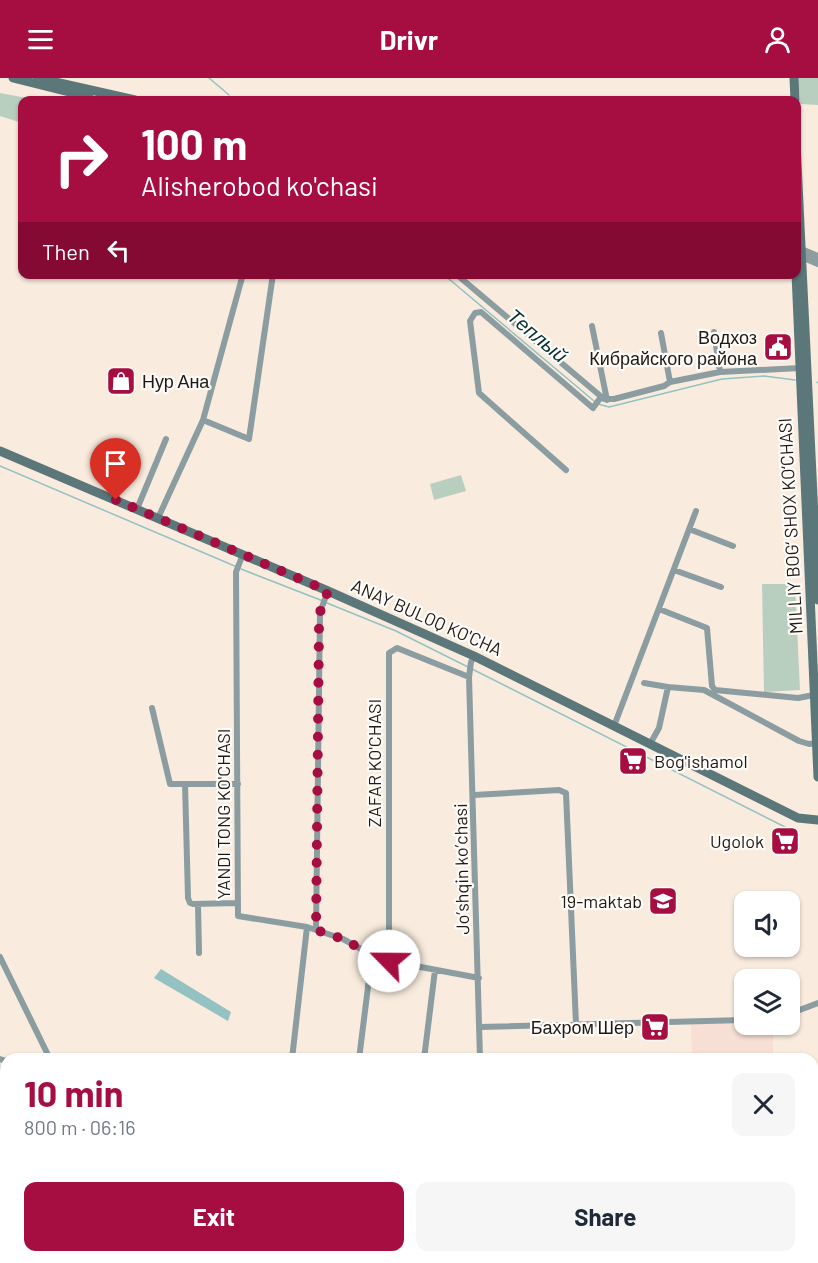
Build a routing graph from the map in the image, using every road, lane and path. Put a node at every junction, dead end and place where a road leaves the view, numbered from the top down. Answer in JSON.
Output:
{"nodes":[{"id":1,"x":13,"y":78,"type":"edge"},
{"id":2,"x":38,"y":78,"type":"edge"},
{"id":3,"x":788,"y":78,"type":"edge"},
{"id":4,"x":794,"y":78,"type":"edge"},
{"id":5,"x":90,"y":96,"type":"edge"},
{"id":6,"x":117,"y":96,"type":"edge"},
{"id":7,"x":788,"y":96,"type":"edge"},
{"id":8,"x":795,"y":96,"type":"edge"},
{"id":9,"x":801,"y":253,"type":"edge"},
{"id":10,"x":801,"y":253,"type":"edge"},
{"id":11,"x":818,"y":257,"type":"edge"},
{"id":12,"x":818,"y":263,"type":"edge"},
{"id":13,"x":242,"y":279,"type":"edge"},
{"id":14,"x":272,"y":279,"type":"edge"},
{"id":15,"x":462,"y":279,"type":"edge"},
{"id":16,"x":796,"y":279,"type":"edge"},
{"id":17,"x":800,"y":279,"type":"edge"},
{"id":18,"x":592,"y":326,"type":"dead end"},
{"id":19,"x":714,"y":332,"type":"dead end"},
{"id":20,"x":661,"y":333,"type":"dead end"},
{"id":21,"x":800,"y":368,"type":"junction"},
{"id":22,"x":720,"y":372,"type":"junction"},
{"id":23,"x":670,"y":382,"type":"junction"},
{"id":24,"x":599,"y":402,"type":"junction"},
{"id":25,"x":203,"y":420,"type":"junction"},
{"id":26,"x":166,"y":439,"type":"dead end"},
{"id":27,"x":0,"y":451,"type":"edge"},
{"id":28,"x":566,"y":470,"type":"dead end"},
{"id":29,"x":137,"y":509,"type":"junction"},
{"id":30,"x":696,"y":510,"type":"dead end"},
{"id":31,"x":159,"y":518,"type":"junction"},
{"id":32,"x":689,"y":530,"type":"junction"},
{"id":33,"x":733,"y":546,"type":"dead end"},
{"id":34,"x":242,"y":557,"type":"junction"},
{"id":35,"x":674,"y":570,"type":"junction"},
{"id":36,"x":721,"y":587,"type":"dead end"},
{"id":37,"x":327,"y":593,"type":"junction"},
{"id":38,"x":818,"y":600,"type":"edge"},
{"id":39,"x":659,"y":609,"type":"junction"},
{"id":40,"x":815,"y":621,"type":"edge"},
{"id":41,"x":473,"y":659,"type":"junction"},
{"id":42,"x":469,"y":677,"type":"junction"},
{"id":43,"x":644,"y":683,"type":"dead end"},
{"id":44,"x":668,"y":687,"type":"junction"},
{"id":45,"x":814,"y":696,"type":"junction"},
{"id":46,"x":152,"y":708,"type":"dead end"},
{"id":47,"x":615,"y":726,"type":"junction"},
{"id":48,"x":816,"y":743,"type":"junction"},
{"id":49,"x":650,"y":744,"type":"junction"},
{"id":50,"x":818,"y":777,"type":"edge"},
{"id":51,"x":185,"y":784,"type":"junction"},
{"id":52,"x":238,"y":784,"type":"junction"},
{"id":53,"x":474,"y":795,"type":"junction"},
{"id":54,"x":818,"y":820,"type":"edge"},
{"id":55,"x":238,"y":903,"type":"junction"},
{"id":56,"x":198,"y":904,"type":"junction"},
{"id":57,"x":308,"y":927,"type":"junction"},
{"id":58,"x":316,"y":930,"type":"junction"},
{"id":59,"x":199,"y":953,"type":"dead end"},
{"id":60,"x":372,"y":955,"type":"junction"},
{"id":61,"x":0,"y":957,"type":"edge"},
{"id":62,"x":389,"y":961,"type":"junction"},
{"id":63,"x":435,"y":970,"type":"junction"},
{"id":64,"x":478,"y":978,"type":"junction"},
{"id":65,"x":818,"y":1003,"type":"edge"},
{"id":66,"x":800,"y":1010,"type":"edge"},
{"id":67,"x":734,"y":1020,"type":"edge"},
{"id":68,"x":576,"y":1024,"type":"junction"},
{"id":69,"x":480,"y":1027,"type":"junction"},
{"id":70,"x":47,"y":1053,"type":"edge"},
{"id":71,"x":293,"y":1053,"type":"edge"},
{"id":72,"x":361,"y":1053,"type":"edge"},
{"id":73,"x":425,"y":1053,"type":"edge"},
{"id":74,"x":480,"y":1053,"type":"edge"}],
"edges":[{"from":1,"to":5,"type":"main road"},
{"from":2,"to":6,"type":"main road"},
{"from":3,"to":7,"type":"main road"},
{"from":4,"to":8,"type":"main road"},
{"from":9,"to":11,"type":"street"},
{"from":10,"to":12,"type":"street"},
{"from":13,"to":25,"type":"street"},
{"from":14,"to":25,"type":"street"},
{"from":15,"to":24,"type":"street"},
{"from":16,"to":21,"type":"main road","name":"MILLIY BOG‘ SHOX KO‘CHASI"},
{"from":17,"to":38,"type":"main road","name":"MILLIY BOG‘ SHOX KO‘CHASI"},
{"from":18,"to":24,"type":"street"},
{"from":19,"to":22,"type":"street"},
{"from":20,"to":23,"type":"street"},
{"from":21,"to":22,"type":"street"},
{"from":21,"to":40,"type":"main road","name":"MILLIY BOG‘ SHOX KO‘CHASI"},
{"from":22,"to":23,"type":"street"},
{"from":23,"to":24,"type":"street"},
{"from":24,"to":28,"type":"street"},
{"from":25,"to":31,"type":"street"},
{"from":26,"to":29,"type":"street"},
{"from":27,"to":29,"type":"main road","name":"ANAY BULOQ KO'CHA"},
{"from":29,"to":31,"type":"main road","name":"ANAY BULOQ KO'CHA"},
{"from":30,"to":32,"type":"street"},
{"from":31,"to":34,"type":"main road","name":"ANAY BULOQ KO'CHA"},
{"from":32,"to":33,"type":"street"},
{"from":32,"to":35,"type":"street"},
{"from":34,"to":37,"type":"main road","name":"ANAY BULOQ KO'CHA"},
{"from":34,"to":52,"type":"street","name":"YANDI TONG KO'CHASI"},
{"from":35,"to":36,"type":"street"},
{"from":35,"to":39,"type":"street"},
{"from":37,"to":41,"type":"main road","name":"ANAY BULOQ KO'CHA"},
{"from":37,"to":58,"type":"street"},
{"from":39,"to":45,"type":"street"},
{"from":39,"to":47,"type":"street"},
{"from":40,"to":45,"type":"main road","name":"MILLIY BOG‘ SHOX KO‘CHASI"},
{"from":41,"to":42,"type":"street","name":"Joʼshqin koʼchasi"},
{"from":41,"to":47,"type":"main road","name":"ANAY BULOQ KO'CHA"},
{"from":42,"to":53,"type":"street","name":"Joʼshqin koʼchasi"},
{"from":42,"to":62,"type":"street","name":"ZAFAR KO'CHASI"},
{"from":43,"to":44,"type":"street"},
{"from":44,"to":48,"type":"street"},
{"from":44,"to":49,"type":"street"},
{"from":45,"to":48,"type":"main road","name":"MILLIY BOG‘ SHOX KO‘CHASI"},
{"from":46,"to":51,"type":"street"},
{"from":47,"to":49,"type":"main road","name":"ANAY BULOQ KO'CHA"},
{"from":48,"to":50,"type":"main road","name":"MILLIY BOG‘ SHOX KO‘CHASI"},
{"from":49,"to":54,"type":"main road","name":"ANAY BULOQ KO'CHA"},
{"from":51,"to":52,"type":"street"},
{"from":51,"to":56,"type":"street"},
{"from":52,"to":55,"type":"street","name":"YANDI TONG KO'CHASI"},
{"from":53,"to":64,"type":"street","name":"Joʼshqin koʼchasi"},
{"from":53,"to":68,"type":"street"},
{"from":55,"to":56,"type":"street"},
{"from":55,"to":57,"type":"street","name":"YANDI TONG KO'CHASI"},
{"from":56,"to":59,"type":"street"},
{"from":57,"to":58,"type":"street","name":"YANDI TONG KO'CHASI"},
{"from":57,"to":71,"type":"street"},
{"from":58,"to":60,"type":"street","name":"YANDI TONG KO'CHASI"},
{"from":60,"to":62,"type":"street","name":"YANDI TONG KO'CHASI"},
{"from":60,"to":72,"type":"street"},
{"from":61,"to":70,"type":"street"},
{"from":62,"to":63,"type":"street","name":"YANDI TONG KO'CHASI"},
{"from":63,"to":64,"type":"street","name":"YANDI TONG KO'CHASI"},
{"from":63,"to":73,"type":"street"},
{"from":64,"to":69,"type":"street","name":"Joʼshqin koʼchasi"},
{"from":65,"to":66,"type":"street"},
{"from":67,"to":68,"type":"street"},
{"from":68,"to":69,"type":"street"},
{"from":69,"to":74,"type":"street","name":"Joʼshqin koʼchasi"}]}
